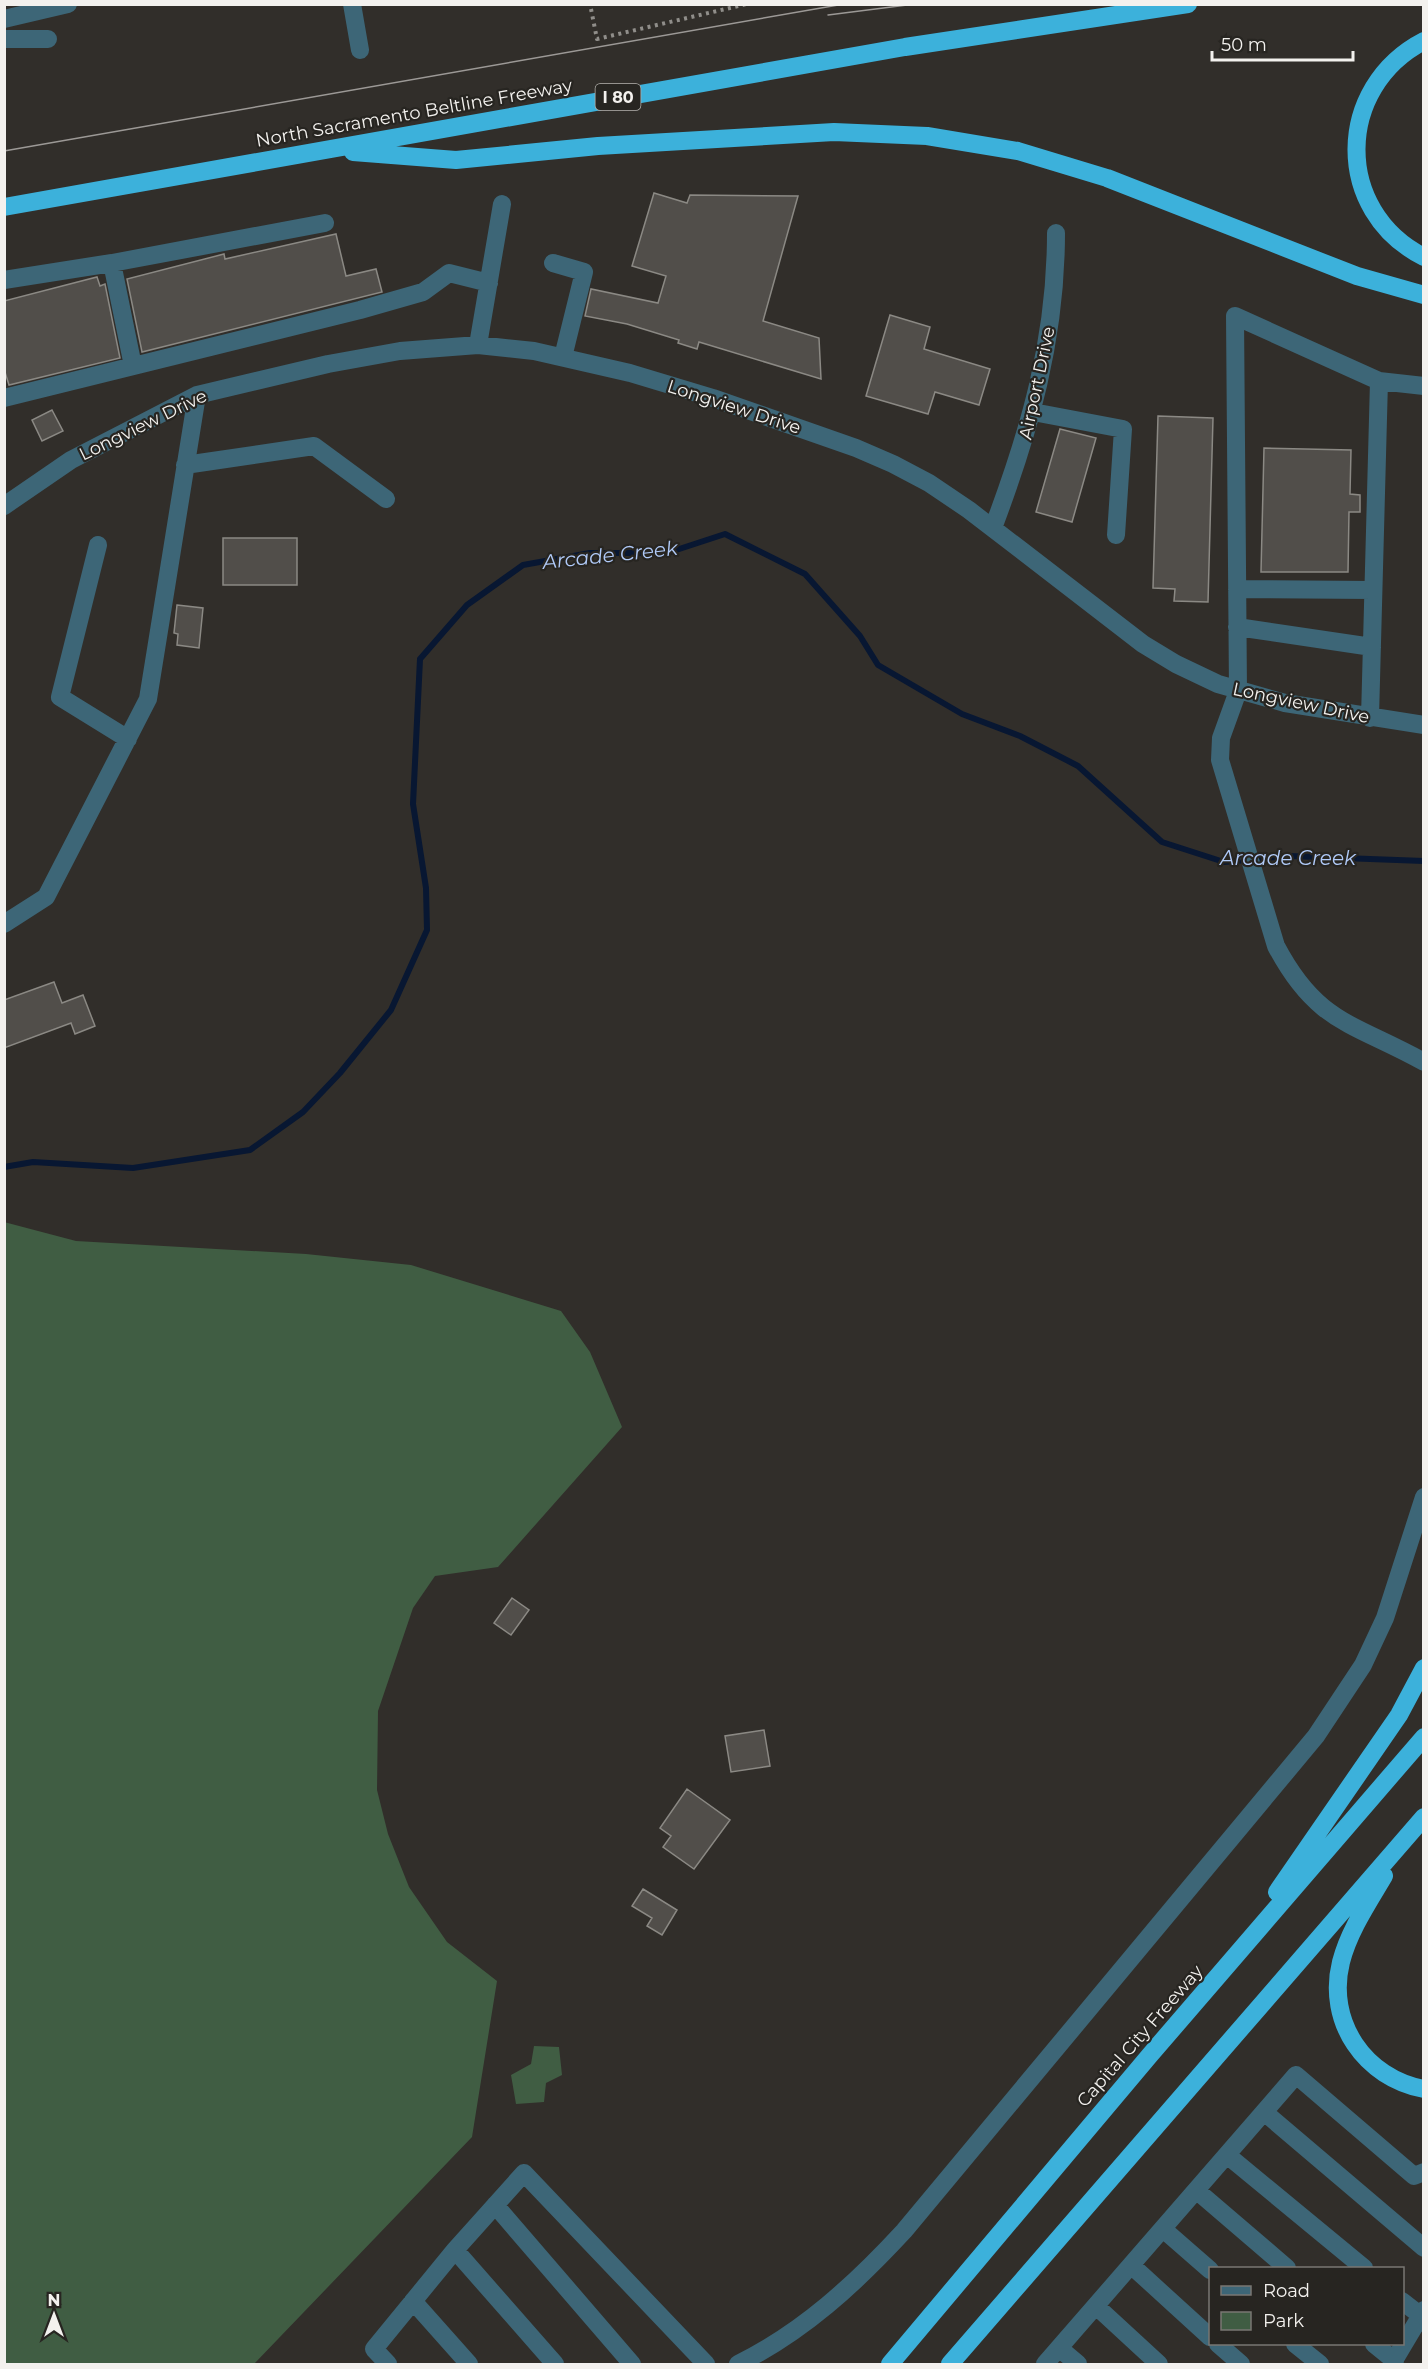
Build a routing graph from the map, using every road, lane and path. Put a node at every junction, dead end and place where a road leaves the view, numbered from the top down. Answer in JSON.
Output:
{"nodes":[{"id":1,"x":68,"y":4,"type":"edge"},
{"id":2,"x":352,"y":4,"type":"edge"},
{"id":3,"x":747,"y":4,"type":"edge"},
{"id":4,"x":1195,"y":4,"type":"edge"},
{"id":5,"x":1187,"y":5,"type":"edge"},
{"id":6,"x":591,"y":9,"type":"dead end"},
{"id":7,"x":4,"y":19,"type":"edge"},
{"id":8,"x":4,"y":39,"type":"edge"},
{"id":9,"x":48,"y":39,"type":"dead end"},
{"id":10,"x":1424,"y":41,"type":"edge"},
{"id":11,"x":360,"y":50,"type":"dead end"},
{"id":12,"x":330,"y":150,"type":"junction"},
{"id":13,"x":502,"y":204,"type":"dead end"},
{"id":14,"x":4,"y":207,"type":"edge"},
{"id":15,"x":325,"y":223,"type":"dead end"},
{"id":16,"x":1056,"y":233,"type":"dead end"},
{"id":17,"x":1424,"y":257,"type":"edge"},
{"id":18,"x":112,"y":263,"type":"junction"},
{"id":19,"x":553,"y":263,"type":"dead end"},
{"id":20,"x":4,"y":280,"type":"edge"},
{"id":21,"x":489,"y":283,"type":"junction"},
{"id":22,"x":1424,"y":295,"type":"edge"},
{"id":23,"x":478,"y":345,"type":"junction"},
{"id":24,"x":563,"y":357,"type":"junction"},
{"id":25,"x":133,"y":366,"type":"junction"},
{"id":26,"x":1378,"y":381,"type":"junction"},
{"id":27,"x":1424,"y":386,"type":"edge"},
{"id":28,"x":197,"y":395,"type":"junction"},
{"id":29,"x":4,"y":398,"type":"edge"},
{"id":30,"x":1033,"y":412,"type":"junction"},
{"id":31,"x":185,"y":465,"type":"junction"},
{"id":32,"x":386,"y":499,"type":"dead end"},
{"id":33,"x":4,"y":506,"type":"edge"},
{"id":34,"x":993,"y":528,"type":"junction"},
{"id":35,"x":1116,"y":535,"type":"dead end"},
{"id":36,"x":98,"y":545,"type":"dead end"},
{"id":37,"x":1237,"y":589,"type":"junction"},
{"id":38,"x":1373,"y":590,"type":"junction"},
{"id":39,"x":1237,"y":627,"type":"junction"},
{"id":40,"x":1372,"y":647,"type":"junction"},
{"id":41,"x":1238,"y":691,"type":"junction"},
{"id":42,"x":1370,"y":718,"type":"junction"},
{"id":43,"x":1424,"y":725,"type":"edge"},
{"id":44,"x":128,"y":739,"type":"junction"},
{"id":45,"x":4,"y":924,"type":"edge"},
{"id":46,"x":1424,"y":1062,"type":"edge"},
{"id":47,"x":1424,"y":1497,"type":"edge"},
{"id":48,"x":1424,"y":1668,"type":"edge"},
{"id":49,"x":1424,"y":1737,"type":"edge"},
{"id":50,"x":1424,"y":1817,"type":"edge"},
{"id":51,"x":1404,"y":1840,"type":"junction"},
{"id":52,"x":1222,"y":1973,"type":"junction"},
{"id":53,"x":1424,"y":2089,"type":"edge"},
{"id":54,"x":1264,"y":2112,"type":"junction"},
{"id":55,"x":1227,"y":2155,"type":"junction"},
{"id":56,"x":1420,"y":2178,"type":"edge"},
{"id":57,"x":1196,"y":2190,"type":"junction"},
{"id":58,"x":495,"y":2205,"type":"junction"},
{"id":59,"x":1162,"y":2229,"type":"junction"},
{"id":60,"x":1424,"y":2248,"type":"edge"},
{"id":61,"x":455,"y":2250,"type":"junction"},
{"id":62,"x":1131,"y":2265,"type":"junction"},
{"id":63,"x":1286,"y":2267,"type":"edge"},
{"id":64,"x":1363,"y":2267,"type":"edge"},
{"id":65,"x":1209,"y":2270,"type":"edge"},
{"id":66,"x":413,"y":2301,"type":"junction"},
{"id":67,"x":1404,"y":2302,"type":"edge"},
{"id":68,"x":1096,"y":2306,"type":"junction"},
{"id":69,"x":1422,"y":2316,"type":"edge"},
{"id":70,"x":1209,"y":2336,"type":"edge"},
{"id":71,"x":1220,"y":2345,"type":"edge"},
{"id":72,"x":1297,"y":2345,"type":"edge"},
{"id":73,"x":1376,"y":2345,"type":"edge"},
{"id":74,"x":1059,"y":2348,"type":"junction"},
{"id":75,"x":1394,"y":2363,"type":"edge"},
{"id":76,"x":388,"y":2364,"type":"edge"},
{"id":77,"x":469,"y":2364,"type":"edge"},
{"id":78,"x":555,"y":2364,"type":"edge"},
{"id":79,"x":632,"y":2364,"type":"edge"},
{"id":80,"x":706,"y":2364,"type":"edge"},
{"id":81,"x":738,"y":2364,"type":"edge"},
{"id":82,"x":890,"y":2364,"type":"edge"},
{"id":83,"x":950,"y":2364,"type":"edge"},
{"id":84,"x":1045,"y":2364,"type":"edge"},
{"id":85,"x":1078,"y":2364,"type":"edge"},
{"id":86,"x":1159,"y":2364,"type":"edge"},
{"id":87,"x":1241,"y":2364,"type":"edge"},
{"id":88,"x":1320,"y":2364,"type":"edge"}],
"edges":[{"from":1,"to":7,"type":"street"},
{"from":2,"to":11,"type":"street"},
{"from":3,"to":6,"type":"path"},
{"from":4,"to":5,"type":"highway","name":"North Sacramento Beltline Freeway"},
{"from":5,"to":12,"type":"highway","name":"North Sacramento Beltline Freeway","number":"I 80"},
{"from":8,"to":9,"type":"street"},
{"from":10,"to":17,"type":"highway"},
{"from":12,"to":14,"type":"highway","name":"North Sacramento Beltline Freeway","number":"I 80"},
{"from":12,"to":22,"type":"highway"},
{"from":13,"to":21,"type":"street"},
{"from":15,"to":18,"type":"street"},
{"from":16,"to":30,"type":"street","name":"Airport Drive"},
{"from":18,"to":20,"type":"street"},
{"from":18,"to":25,"type":"street"},
{"from":19,"to":24,"type":"street"},
{"from":21,"to":23,"type":"street"},
{"from":21,"to":25,"type":"street"},
{"from":23,"to":24,"type":"street","name":"Longview Drive"},
{"from":23,"to":28,"type":"street","name":"Longview Drive"},
{"from":24,"to":34,"type":"street","name":"Longview Drive"},
{"from":25,"to":29,"type":"street"},
{"from":26,"to":27,"type":"street"},
{"from":26,"to":37,"type":"street"},
{"from":26,"to":38,"type":"street"},
{"from":28,"to":31,"type":"street"},
{"from":28,"to":33,"type":"street","name":"Longview Drive"},
{"from":30,"to":34,"type":"street","name":"Airport Drive"},
{"from":30,"to":35,"type":"street"},
{"from":31,"to":32,"type":"street"},
{"from":31,"to":44,"type":"street"},
{"from":34,"to":41,"type":"street","name":"Longview Drive"},
{"from":36,"to":44,"type":"street"},
{"from":37,"to":38,"type":"street"},
{"from":37,"to":39,"type":"street"},
{"from":38,"to":40,"type":"street"},
{"from":39,"to":40,"type":"street"},
{"from":39,"to":41,"type":"street"},
{"from":40,"to":42,"type":"street"},
{"from":41,"to":42,"type":"street","name":"Longview Drive"},
{"from":41,"to":46,"type":"street"},
{"from":42,"to":43,"type":"street","name":"Longview Drive"},
{"from":44,"to":45,"type":"street"},
{"from":47,"to":81,"type":"street"},
{"from":48,"to":52,"type":"highway"},
{"from":49,"to":52,"type":"highway","name":"Capital City Freeway"},
{"from":50,"to":51,"type":"highway"},
{"from":51,"to":53,"type":"highway"},
{"from":51,"to":83,"type":"highway"},
{"from":52,"to":82,"type":"highway","name":"Capital City Freeway"},
{"from":54,"to":55,"type":"street"},
{"from":54,"to":56,"type":"street"},
{"from":54,"to":60,"type":"street"},
{"from":55,"to":57,"type":"street"},
{"from":55,"to":64,"type":"street"},
{"from":57,"to":59,"type":"street"},
{"from":57,"to":63,"type":"street"},
{"from":58,"to":61,"type":"street"},
{"from":58,"to":79,"type":"street"},
{"from":58,"to":80,"type":"street"},
{"from":59,"to":62,"type":"street"},
{"from":59,"to":65,"type":"street"},
{"from":61,"to":66,"type":"street"},
{"from":61,"to":78,"type":"street"},
{"from":62,"to":68,"type":"street"},
{"from":62,"to":70,"type":"street"},
{"from":66,"to":76,"type":"street"},
{"from":66,"to":77,"type":"street"},
{"from":67,"to":69,"type":"street"},
{"from":68,"to":74,"type":"street"},
{"from":68,"to":86,"type":"street"},
{"from":69,"to":75,"type":"street"},
{"from":71,"to":87,"type":"street"},
{"from":72,"to":88,"type":"street"},
{"from":73,"to":75,"type":"street"},
{"from":74,"to":84,"type":"street"},
{"from":74,"to":85,"type":"street"}]}
